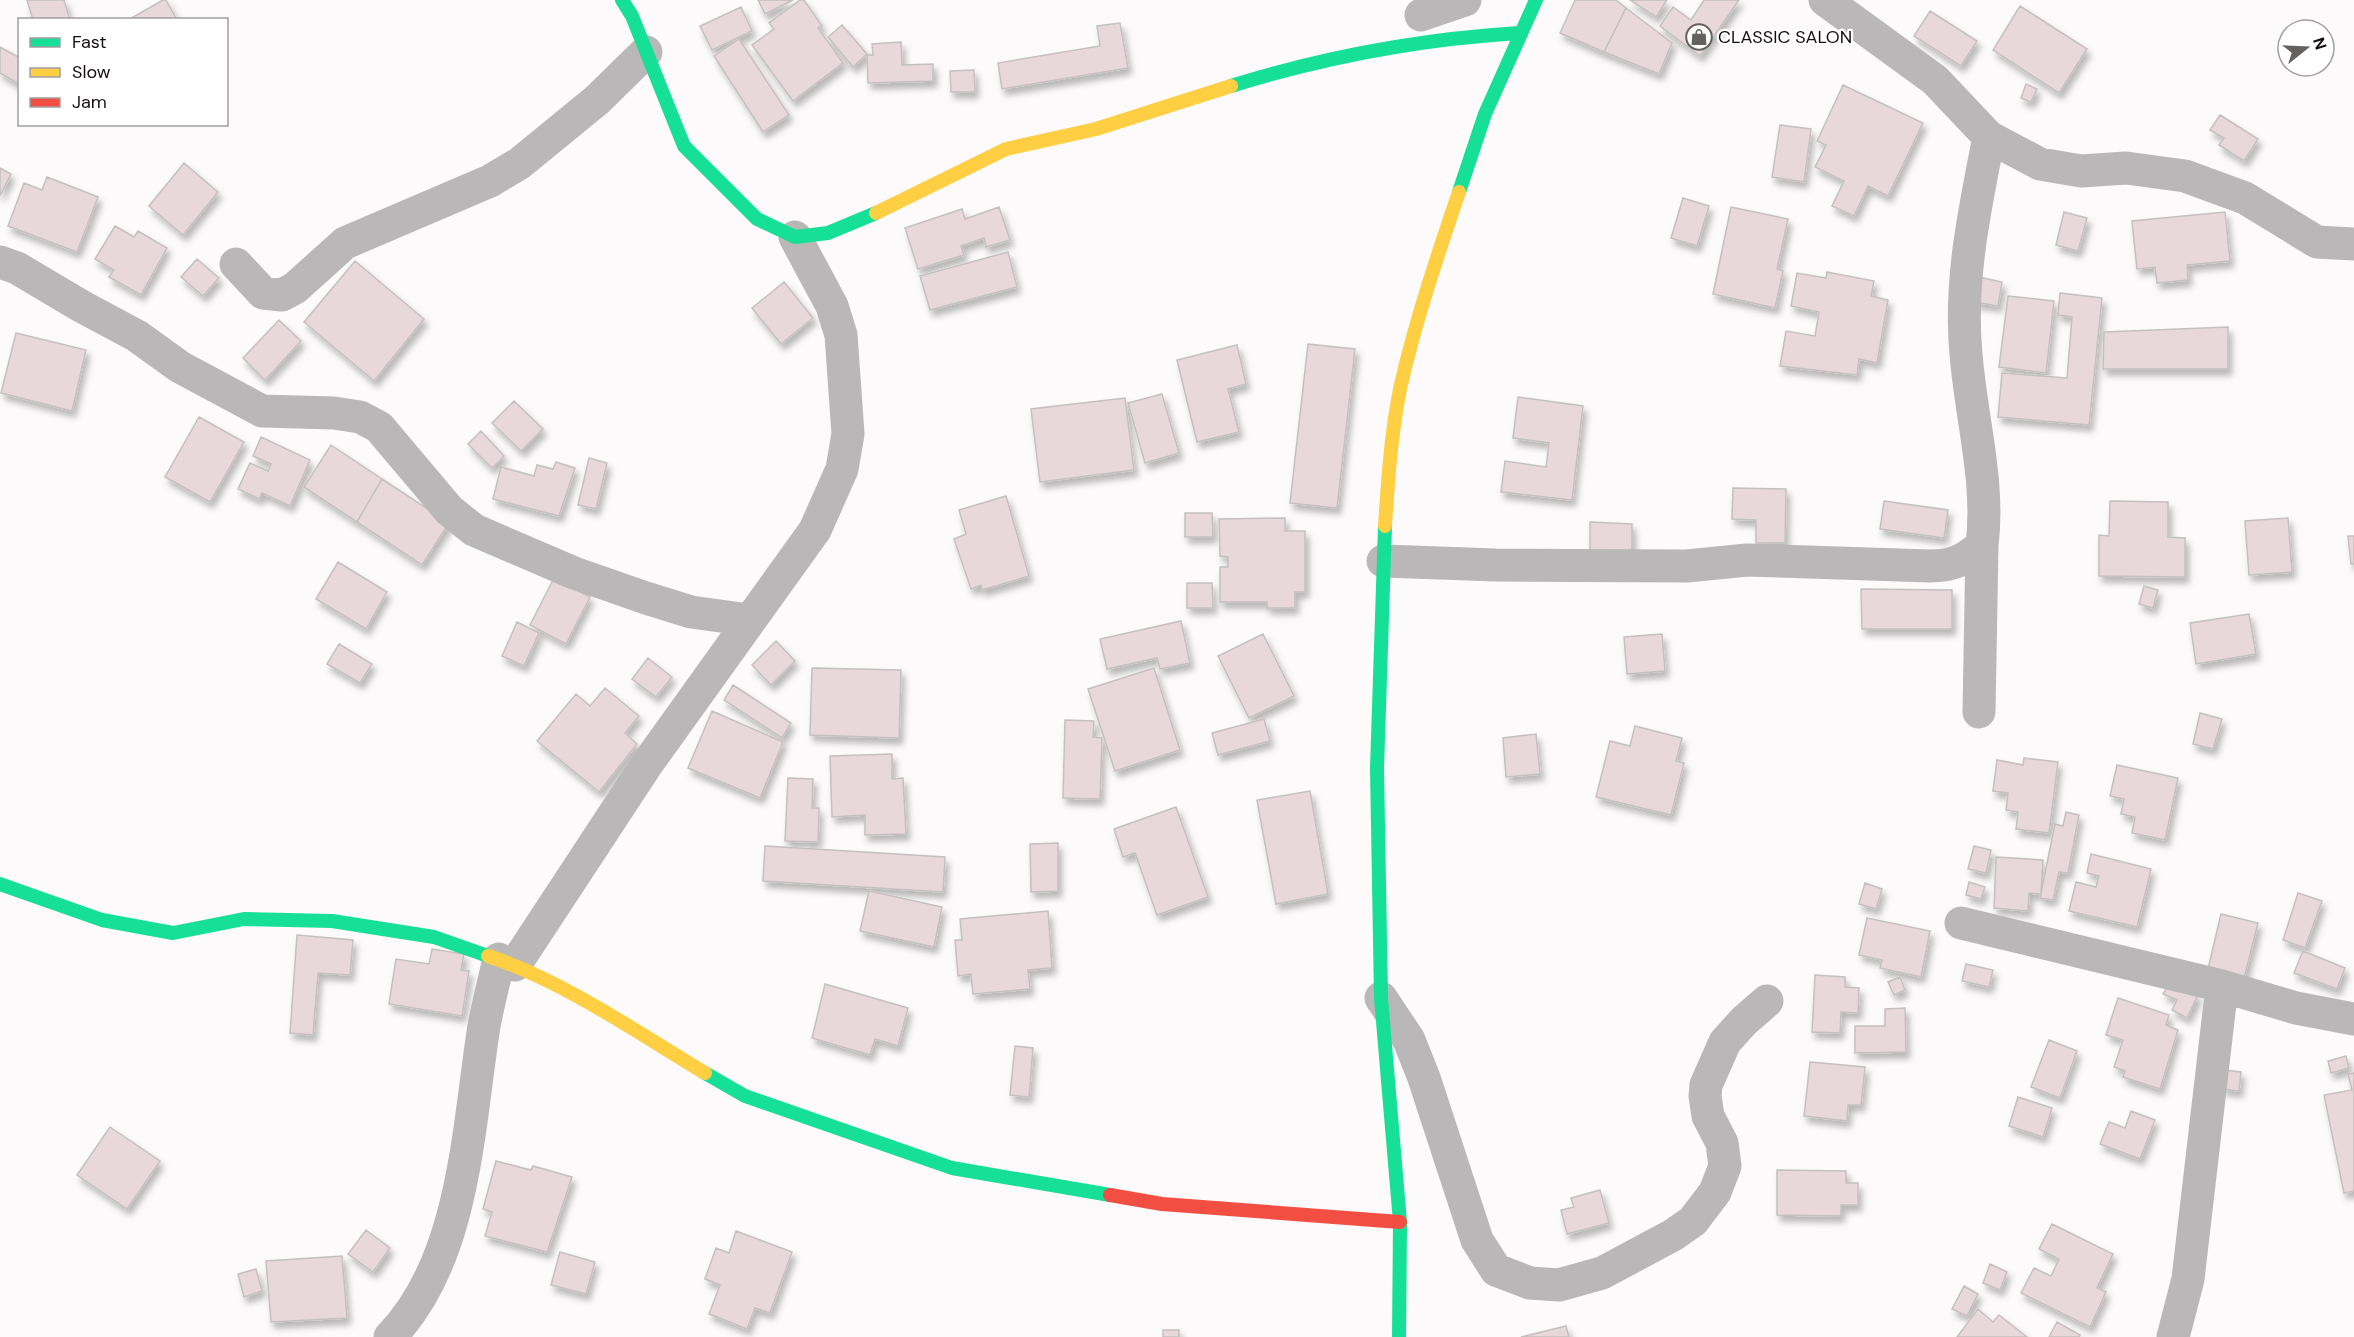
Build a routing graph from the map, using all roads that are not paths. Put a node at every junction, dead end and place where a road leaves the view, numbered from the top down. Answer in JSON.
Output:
{"nodes":[{"id":1,"x":622,"y":0,"type":"edge"},
{"id":2,"x":1465,"y":0,"type":"edge"},
{"id":3,"x":1536,"y":0,"type":"edge"},
{"id":4,"x":1825,"y":0,"type":"edge"},
{"id":5,"x":1421,"y":15,"type":"dead end"},
{"id":6,"x":1519,"y":33,"type":"junction"},
{"id":7,"x":646,"y":52,"type":"junction"},
{"id":8,"x":1989,"y":137,"type":"junction"},
{"id":9,"x":795,"y":237,"type":"junction"},
{"id":10,"x":2354,"y":244,"type":"edge"},
{"id":11,"x":0,"y":262,"type":"edge"},
{"id":12,"x":236,"y":264,"type":"dead end"},
{"id":13,"x":1982,"y":546,"type":"junction"},
{"id":14,"x":1383,"y":561,"type":"junction"},
{"id":15,"x":749,"y":620,"type":"junction"},
{"id":16,"x":1979,"y":712,"type":"dead end"},
{"id":17,"x":0,"y":884,"type":"edge"},
{"id":18,"x":1961,"y":923,"type":"dead end"},
{"id":19,"x":507,"y":962,"type":"junction"},
{"id":20,"x":2222,"y":986,"type":"junction"},
{"id":21,"x":1381,"y":998,"type":"junction"},
{"id":22,"x":1767,"y":1001,"type":"dead end"},
{"id":23,"x":2354,"y":1019,"type":"edge"},
{"id":24,"x":1400,"y":1222,"type":"junction"},
{"id":25,"x":390,"y":1337,"type":"edge"},
{"id":26,"x":1399,"y":1337,"type":"edge"},
{"id":27,"x":2173,"y":1337,"type":"edge"}],
"edges":[{"from":1,"to":7,"type":"street"},
{"from":2,"to":5,"type":"street"},
{"from":3,"to":6,"type":"street"},
{"from":4,"to":8,"type":"street"},
{"from":6,"to":9,"type":"street"},
{"from":6,"to":14,"type":"street"},
{"from":7,"to":9,"type":"street"},
{"from":7,"to":12,"type":"street"},
{"from":8,"to":10,"type":"street"},
{"from":8,"to":13,"type":"street"},
{"from":9,"to":15,"type":"street"},
{"from":11,"to":15,"type":"street"},
{"from":13,"to":14,"type":"street"},
{"from":13,"to":16,"type":"street"},
{"from":14,"to":21,"type":"street"},
{"from":15,"to":19,"type":"street"},
{"from":17,"to":19,"type":"street"},
{"from":18,"to":20,"type":"street"},
{"from":19,"to":24,"type":"street"},
{"from":19,"to":25,"type":"street"},
{"from":20,"to":23,"type":"street"},
{"from":20,"to":27,"type":"street"},
{"from":21,"to":22,"type":"street"},
{"from":21,"to":24,"type":"street"},
{"from":24,"to":26,"type":"street"}]}
